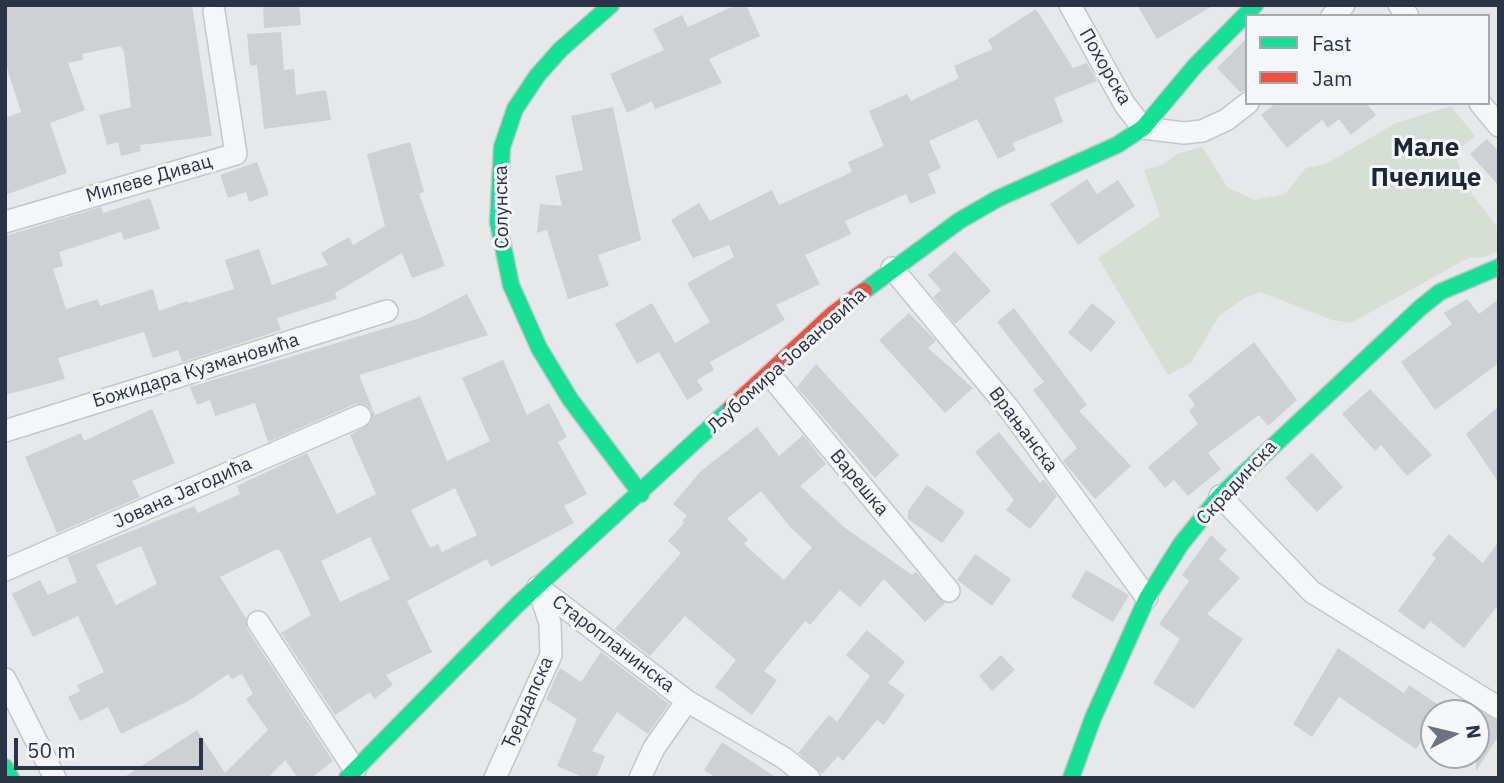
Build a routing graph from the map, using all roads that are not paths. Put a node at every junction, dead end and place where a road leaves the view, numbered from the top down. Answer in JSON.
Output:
{"nodes":[{"id":1,"x":611,"y":5,"type":"edge"},
{"id":2,"x":1070,"y":5,"type":"edge"},
{"id":3,"x":214,"y":12,"type":"dead end"},
{"id":4,"x":1245,"y":15,"type":"edge"},
{"id":5,"x":1245,"y":105,"type":"edge"},
{"id":6,"x":1482,"y":105,"type":"edge"},
{"id":7,"x":1499,"y":125,"type":"edge"},
{"id":8,"x":1143,"y":128,"type":"junction"},
{"id":9,"x":5,"y":222,"type":"edge"},
{"id":10,"x":1499,"y":267,"type":"edge"},
{"id":11,"x":892,"y":268,"type":"junction"},
{"id":12,"x":387,"y":311,"type":"dead end"},
{"id":13,"x":770,"y":375,"type":"junction"},
{"id":14,"x":360,"y":416,"type":"dead end"},
{"id":15,"x":5,"y":431,"type":"edge"},
{"id":16,"x":641,"y":494,"type":"junction"},
{"id":17,"x":1220,"y":496,"type":"junction"},
{"id":18,"x":5,"y":570,"type":"edge"},
{"id":19,"x":538,"y":587,"type":"junction"},
{"id":20,"x":949,"y":591,"type":"dead end"},
{"id":21,"x":1147,"y":598,"type":"junction"},
{"id":22,"x":258,"y":622,"type":"dead end"},
{"id":23,"x":5,"y":679,"type":"edge"},
{"id":24,"x":687,"y":701,"type":"junction"},
{"id":25,"x":1499,"y":708,"type":"edge"},
{"id":26,"x":5,"y":767,"type":"edge"},
{"id":27,"x":351,"y":774,"type":"edge"},
{"id":28,"x":11,"y":778,"type":"edge"},
{"id":29,"x":55,"y":778,"type":"edge"},
{"id":30,"x":495,"y":778,"type":"edge"},
{"id":31,"x":640,"y":778,"type":"edge"},
{"id":32,"x":809,"y":778,"type":"edge"},
{"id":33,"x":1071,"y":778,"type":"edge"}],
"edges":[{"from":1,"to":16,"type":"street","name":"Солунска"},
{"from":2,"to":8,"type":"street","name":"Похорска"},
{"from":3,"to":9,"type":"street","name":"Милеве Дивац"},
{"from":4,"to":8,"type":"street","name":"Љубомира Јовановића"},
{"from":5,"to":8,"type":"street"},
{"from":6,"to":7,"type":"street"},
{"from":8,"to":11,"type":"street","name":"Љубомира Јовановића"},
{"from":10,"to":17,"type":"street","name":"Скрадинска"},
{"from":11,"to":13,"type":"street","name":"Љубомира Јовановића"},
{"from":11,"to":21,"type":"street","name":"Врањанска"},
{"from":12,"to":15,"type":"street","name":"Божидара Кузмановића"},
{"from":13,"to":16,"type":"street","name":"Љубомира Јовановића"},
{"from":13,"to":20,"type":"street","name":"Варешка"},
{"from":14,"to":18,"type":"street","name":"Јована Јагодића"},
{"from":16,"to":19,"type":"street","name":"Љубомира Јовановића"},
{"from":17,"to":21,"type":"street","name":"Скрадинска"},
{"from":17,"to":25,"type":"street"},
{"from":19,"to":24,"type":"street","name":"Старопланинска"},
{"from":19,"to":27,"type":"street","name":"Љубомира Јовановића"},
{"from":19,"to":30,"type":"street","name":"Ђердапска"},
{"from":21,"to":33,"type":"street","name":"Скрадинска"},
{"from":22,"to":27,"type":"street","name":"Љубомира Јовановића"},
{"from":23,"to":29,"type":"street"},
{"from":24,"to":31,"type":"street","name":"Старопланинска"},
{"from":24,"to":32,"type":"street","name":"Старопланинска"},
{"from":26,"to":28,"type":"street"}]}
